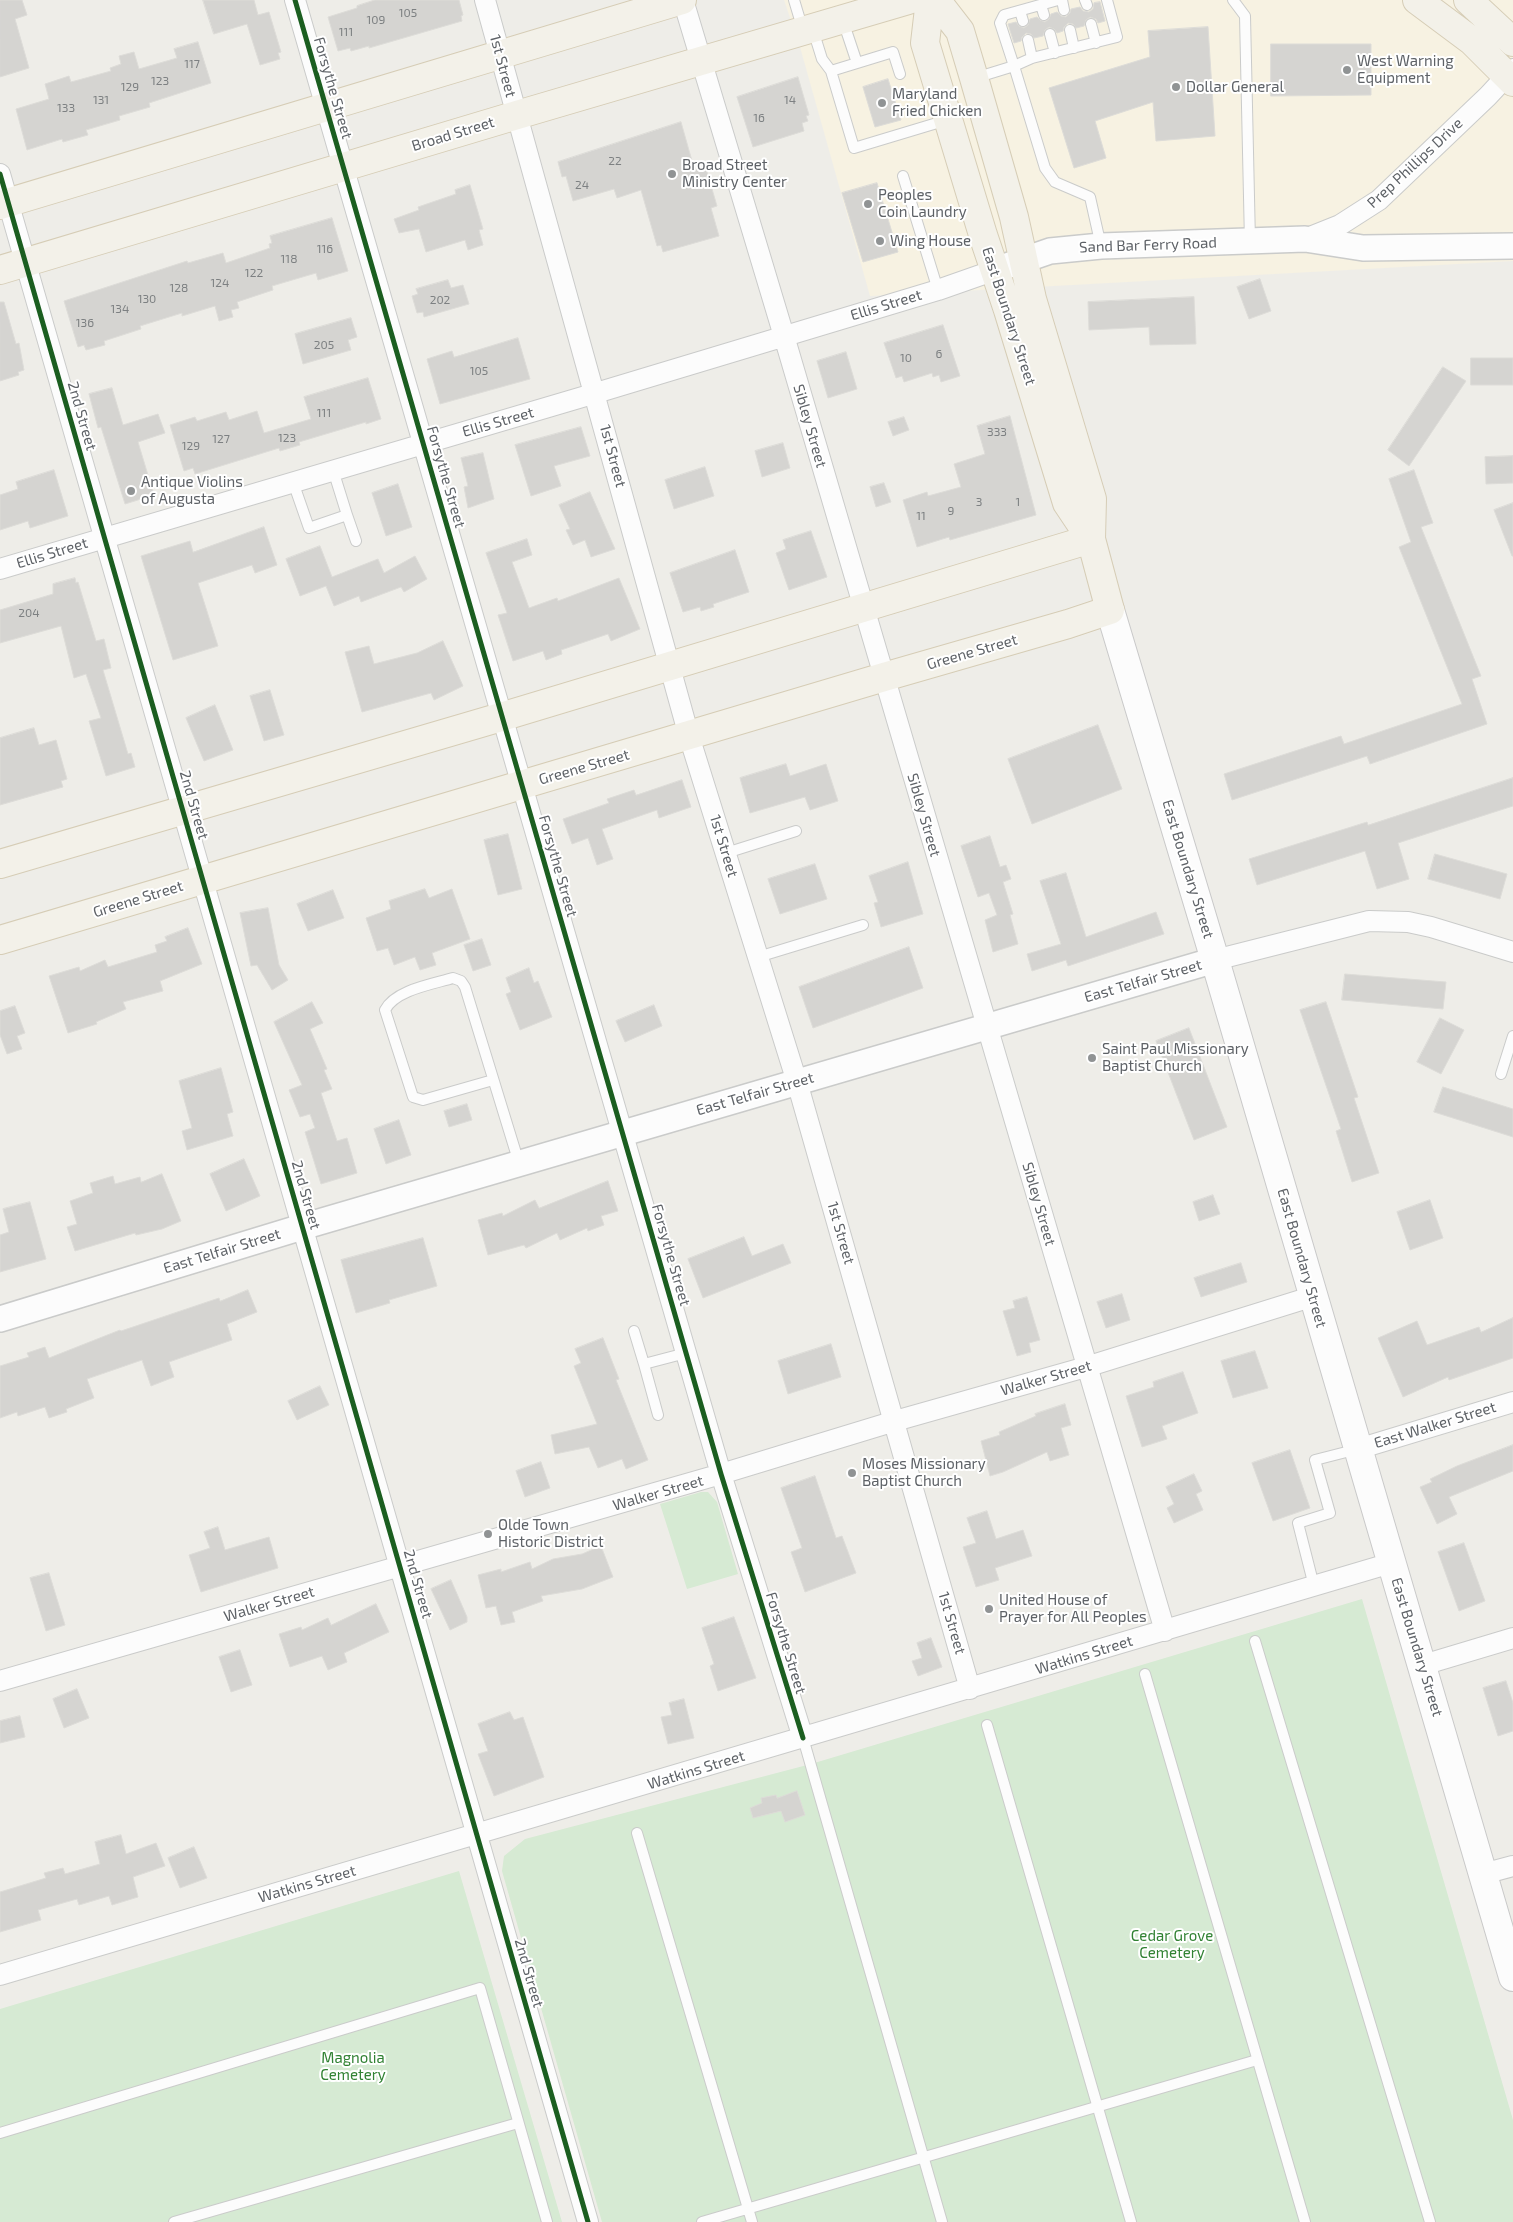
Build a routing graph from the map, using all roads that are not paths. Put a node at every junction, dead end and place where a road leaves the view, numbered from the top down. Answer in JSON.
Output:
{"nodes":[{"id":1,"x":295,"y":0,"type":"edge"},
{"id":2,"x":485,"y":0,"type":"edge"},
{"id":3,"x":682,"y":0,"type":"edge"},
{"id":4,"x":794,"y":0,"type":"edge"},
{"id":5,"x":908,"y":0,"type":"edge"},
{"id":6,"x":930,"y":0,"type":"edge"},
{"id":7,"x":936,"y":0,"type":"edge"},
{"id":8,"x":1107,"y":0,"type":"edge"},
{"id":9,"x":1233,"y":0,"type":"edge"},
{"id":10,"x":1417,"y":0,"type":"edge"},
{"id":11,"x":1468,"y":0,"type":"edge"},
{"id":12,"x":1062,"y":3,"type":"edge"},
{"id":13,"x":842,"y":20,"type":"junction"},
{"id":14,"x":1092,"y":24,"type":"dead end"},
{"id":15,"x":808,"y":30,"type":"junction"},
{"id":16,"x":1070,"y":30,"type":"dead end"},
{"id":17,"x":1050,"y":34,"type":"dead end"},
{"id":18,"x":1028,"y":40,"type":"dead end"},
{"id":19,"x":1513,"y":42,"type":"edge"},
{"id":20,"x":1096,"y":43,"type":"junction"},
{"id":21,"x":1074,"y":48,"type":"junction"},
{"id":22,"x":1054,"y":53,"type":"junction"},
{"id":23,"x":500,"y":54,"type":"junction"},
{"id":24,"x":1032,"y":58,"type":"junction"},
{"id":25,"x":700,"y":61,"type":"junction"},
{"id":26,"x":857,"y":63,"type":"junction"},
{"id":27,"x":1014,"y":66,"type":"junction"},
{"id":28,"x":831,"y":71,"type":"junction"},
{"id":29,"x":900,"y":74,"type":"dead end"},
{"id":30,"x":1511,"y":75,"type":"edge"},
{"id":31,"x":974,"y":78,"type":"junction"},
{"id":32,"x":326,"y":107,"type":"junction"},
{"id":33,"x":517,"y":115,"type":"junction"},
{"id":34,"x":948,"y":120,"type":"junction"},
{"id":35,"x":343,"y":167,"type":"junction"},
{"id":36,"x":0,"y":174,"type":"edge"},
{"id":37,"x":903,"y":176,"type":"dead end"},
{"id":38,"x":4,"y":204,"type":"edge"},
{"id":39,"x":1305,"y":239,"type":"junction"},
{"id":40,"x":1250,"y":242,"type":"junction"},
{"id":41,"x":1101,"y":246,"type":"junction"},
{"id":42,"x":1513,"y":246,"type":"edge"},
{"id":43,"x":1023,"y":260,"type":"junction"},
{"id":44,"x":12,"y":267,"type":"edge"},
{"id":45,"x":995,"y":270,"type":"junction"},
{"id":46,"x":938,"y":290,"type":"junction"},
{"id":47,"x":784,"y":336,"type":"junction"},
{"id":48,"x":596,"y":393,"type":"junction"},
{"id":49,"x":424,"y":444,"type":"junction"},
{"id":50,"x":333,"y":470,"type":"junction"},
{"id":51,"x":293,"y":482,"type":"junction"},
{"id":52,"x":347,"y":515,"type":"junction"},
{"id":53,"x":104,"y":538,"type":"junction"},
{"id":54,"x":1091,"y":539,"type":"junction"},
{"id":55,"x":356,"y":540,"type":"dead end"},
{"id":56,"x":0,"y":569,"type":"edge"},
{"id":57,"x":864,"y":607,"type":"junction"},
{"id":58,"x":1110,"y":610,"type":"junction"},
{"id":59,"x":670,"y":665,"type":"junction"},
{"id":60,"x":884,"y":677,"type":"junction"},
{"id":61,"x":501,"y":717,"type":"junction"},
{"id":62,"x":690,"y":736,"type":"junction"},
{"id":63,"x":522,"y":786,"type":"junction"},
{"id":64,"x":182,"y":810,"type":"junction"},
{"id":65,"x":796,"y":831,"type":"dead end"},
{"id":66,"x":726,"y":853,"type":"junction"},
{"id":67,"x":0,"y":864,"type":"edge"},
{"id":68,"x":202,"y":880,"type":"junction"},
{"id":69,"x":862,"y":925,"type":"dead end"},
{"id":70,"x":0,"y":940,"type":"edge"},
{"id":71,"x":1513,"y":952,"type":"edge"},
{"id":72,"x":758,"y":957,"type":"junction"},
{"id":73,"x":1216,"y":960,"type":"junction"},
{"id":74,"x":987,"y":1027,"type":"junction"},
{"id":75,"x":1513,"y":1036,"type":"edge"},
{"id":76,"x":1501,"y":1074,"type":"dead end"},
{"id":77,"x":493,"y":1080,"type":"junction"},
{"id":78,"x":797,"y":1082,"type":"junction"},
{"id":79,"x":623,"y":1132,"type":"junction"},
{"id":80,"x":519,"y":1163,"type":"junction"},
{"id":81,"x":302,"y":1227,"type":"junction"},
{"id":82,"x":1314,"y":1296,"type":"junction"},
{"id":83,"x":0,"y":1319,"type":"edge"},
{"id":84,"x":634,"y":1331,"type":"dead end"},
{"id":85,"x":686,"y":1353,"type":"junction"},
{"id":86,"x":644,"y":1364,"type":"junction"},
{"id":87,"x":1086,"y":1367,"type":"junction"},
{"id":88,"x":1513,"y":1402,"type":"edge"},
{"id":89,"x":658,"y":1415,"type":"dead end"},
{"id":90,"x":895,"y":1421,"type":"junction"},
{"id":91,"x":1358,"y":1449,"type":"junction"},
{"id":92,"x":721,"y":1474,"type":"junction"},
{"id":93,"x":1391,"y":1563,"type":"junction"},
{"id":94,"x":400,"y":1567,"type":"junction"},
{"id":95,"x":1314,"y":1586,"type":"junction"},
{"id":96,"x":1164,"y":1631,"type":"junction"},
{"id":97,"x":1513,"y":1638,"type":"edge"},
{"id":98,"x":1255,"y":1641,"type":"dead end"},
{"id":99,"x":1423,"y":1665,"type":"junction"},
{"id":100,"x":1145,"y":1674,"type":"dead end"},
{"id":101,"x":0,"y":1681,"type":"edge"},
{"id":102,"x":970,"y":1689,"type":"junction"},
{"id":103,"x":988,"y":1725,"type":"dead end"},
{"id":104,"x":803,"y":1738,"type":"junction"},
{"id":105,"x":637,"y":1833,"type":"dead end"},
{"id":106,"x":476,"y":1834,"type":"junction"},
{"id":107,"x":1513,"y":1866,"type":"edge"},
{"id":108,"x":1483,"y":1874,"type":"junction"},
{"id":109,"x":0,"y":1975,"type":"edge"},
{"id":110,"x":1513,"y":1977,"type":"edge"},
{"id":111,"x":1257,"y":2060,"type":"junction"},
{"id":112,"x":1098,"y":2107,"type":"junction"},
{"id":113,"x":518,"y":2123,"type":"junction"},
{"id":114,"x":0,"y":2133,"type":"edge"},
{"id":115,"x":924,"y":2156,"type":"junction"},
{"id":116,"x":748,"y":2208,"type":"junction"},
{"id":117,"x":208,"y":2217,"type":"edge"},
{"id":118,"x":174,"y":2222,"type":"edge"},
{"id":119,"x":547,"y":2222,"type":"edge"},
{"id":120,"x":588,"y":2222,"type":"edge"},
{"id":121,"x":702,"y":2222,"type":"edge"},
{"id":122,"x":752,"y":2222,"type":"edge"},
{"id":123,"x":942,"y":2222,"type":"edge"},
{"id":124,"x":1131,"y":2222,"type":"edge"},
{"id":125,"x":1305,"y":2222,"type":"edge"},
{"id":126,"x":1430,"y":2222,"type":"edge"}],
"edges":[{"from":1,"to":32,"type":"street","name":"Forsythe Street"},
{"from":2,"to":23,"type":"street","name":"1st Street"},
{"from":3,"to":23,"type":"main road"},
{"from":3,"to":25,"type":"street","name":"Sibley Street"},
{"from":4,"to":15,"type":"lane"},
{"from":5,"to":13,"type":"main road","name":"Broad Street"},
{"from":6,"to":34,"type":"main road","name":"East Boundary Street"},
{"from":7,"to":31,"type":"main road","name":"East Boundary Street"},
{"from":8,"to":20,"type":"lane"},
{"from":9,"to":40,"type":"lane"},
{"from":10,"to":30,"type":"main road"},
{"from":11,"to":19,"type":"main road"},
{"from":12,"to":27,"type":"lane"},
{"from":13,"to":15,"type":"main road","name":"Broad Street"},
{"from":13,"to":26,"type":"lane"},
{"from":14,"to":20,"type":"lane"},
{"from":15,"to":25,"type":"main road","name":"Broad Street"},
{"from":15,"to":28,"type":"lane"},
{"from":16,"to":21,"type":"lane"},
{"from":17,"to":22,"type":"lane"},
{"from":18,"to":24,"type":"lane"},
{"from":20,"to":21,"type":"lane"},
{"from":21,"to":22,"type":"lane"},
{"from":22,"to":24,"type":"lane"},
{"from":23,"to":32,"type":"main road"},
{"from":23,"to":33,"type":"street","name":"1st Street"},
{"from":24,"to":27,"type":"lane"},
{"from":25,"to":33,"type":"main road","name":"Broad Street"},
{"from":25,"to":47,"type":"street","name":"Sibley Street"},
{"from":26,"to":28,"type":"lane"},
{"from":26,"to":29,"type":"lane"},
{"from":27,"to":31,"type":"lane"},
{"from":27,"to":41,"type":"lane"},
{"from":28,"to":34,"type":"lane"},
{"from":30,"to":39,"type":"street","name":"Prep Phillips Drive"},
{"from":31,"to":43,"type":"main road","name":"East Boundary Street"},
{"from":32,"to":35,"type":"street","name":"Forsythe Street"},
{"from":32,"to":38,"type":"main road"},
{"from":33,"to":35,"type":"main road","name":"Broad Street"},
{"from":33,"to":48,"type":"street","name":"1st Street"},
{"from":34,"to":45,"type":"main road","name":"East Boundary Street"},
{"from":35,"to":44,"type":"main road","name":"Broad Street"},
{"from":35,"to":49,"type":"street","name":"Forsythe Street"},
{"from":36,"to":38,"type":"street","name":"2nd Street"},
{"from":37,"to":46,"type":"lane"},
{"from":38,"to":44,"type":"street","name":"2nd Street"},
{"from":39,"to":40,"type":"street","name":"Sand Bar Ferry Road"},
{"from":39,"to":42,"type":"street","name":"Sand Bar Ferry Road"},
{"from":40,"to":41,"type":"street","name":"Sand Bar Ferry Road"},
{"from":41,"to":43,"type":"street","name":"Sand Bar Ferry Road"},
{"from":43,"to":45,"type":"street","name":"Sand Bar Ferry Road"},
{"from":43,"to":54,"type":"main road","name":"East Boundary Street"},
{"from":44,"to":53,"type":"street","name":"2nd Street"},
{"from":45,"to":46,"type":"street","name":"Ellis Street"},
{"from":45,"to":54,"type":"main road","name":"East Boundary Street"},
{"from":46,"to":47,"type":"street","name":"Ellis Street"},
{"from":47,"to":48,"type":"street","name":"Ellis Street"},
{"from":47,"to":57,"type":"street","name":"Sibley Street"},
{"from":48,"to":49,"type":"street","name":"Ellis Street"},
{"from":48,"to":59,"type":"street","name":"1st Street"},
{"from":49,"to":50,"type":"street","name":"Ellis Street"},
{"from":49,"to":61,"type":"street","name":"Forsythe Street"},
{"from":50,"to":51,"type":"street","name":"Ellis Street"},
{"from":50,"to":52,"type":"lane"},
{"from":51,"to":52,"type":"lane"},
{"from":51,"to":53,"type":"street","name":"Ellis Street"},
{"from":52,"to":55,"type":"lane"},
{"from":53,"to":56,"type":"street","name":"Ellis Street"},
{"from":53,"to":64,"type":"street","name":"2nd Street"},
{"from":54,"to":57,"type":"main road"},
{"from":54,"to":58,"type":"main road","name":"East Boundary Street"},
{"from":57,"to":59,"type":"main road"},
{"from":57,"to":60,"type":"street","name":"Sibley Street"},
{"from":58,"to":60,"type":"main road","name":"Greene Street"},
{"from":58,"to":73,"type":"main road","name":"East Boundary Street"},
{"from":59,"to":61,"type":"main road"},
{"from":59,"to":62,"type":"street","name":"1st Street"},
{"from":60,"to":62,"type":"main road","name":"Greene Street"},
{"from":60,"to":74,"type":"street","name":"Sibley Street"},
{"from":61,"to":63,"type":"street","name":"Forsythe Street"},
{"from":61,"to":64,"type":"main road"},
{"from":62,"to":63,"type":"main road","name":"Greene Street"},
{"from":62,"to":66,"type":"street","name":"1st Street"},
{"from":63,"to":68,"type":"main road","name":"Greene Street"},
{"from":63,"to":79,"type":"street","name":"Forsythe Street"},
{"from":64,"to":67,"type":"main road"},
{"from":64,"to":68,"type":"street","name":"2nd Street"},
{"from":65,"to":66,"type":"lane"},
{"from":66,"to":72,"type":"street","name":"1st Street"},
{"from":68,"to":70,"type":"main road","name":"Greene Street"},
{"from":68,"to":81,"type":"street","name":"2nd Street"},
{"from":69,"to":72,"type":"lane"},
{"from":71,"to":73,"type":"street","name":"East Telfair Street"},
{"from":72,"to":78,"type":"street","name":"1st Street"},
{"from":73,"to":74,"type":"street","name":"East Telfair Street"},
{"from":73,"to":82,"type":"main road","name":"East Boundary Street"},
{"from":74,"to":78,"type":"street","name":"East Telfair Street"},
{"from":74,"to":87,"type":"street","name":"Sibley Street"},
{"from":75,"to":76,"type":"lane"},
{"from":77,"to":77,"type":"lane"},
{"from":77,"to":80,"type":"lane"},
{"from":78,"to":79,"type":"street","name":"East Telfair Street"},
{"from":78,"to":90,"type":"street","name":"1st Street"},
{"from":79,"to":80,"type":"street","name":"East Telfair Street"},
{"from":79,"to":85,"type":"street","name":"Forsythe Street"},
{"from":80,"to":81,"type":"street","name":"East Telfair Street"},
{"from":81,"to":83,"type":"street","name":"East Telfair Street"},
{"from":81,"to":94,"type":"street","name":"2nd Street"},
{"from":82,"to":87,"type":"street","name":"Walker Street"},
{"from":82,"to":91,"type":"main road","name":"East Boundary Street"},
{"from":84,"to":86,"type":"lane"},
{"from":85,"to":86,"type":"lane"},
{"from":85,"to":92,"type":"street","name":"Forsythe Street"},
{"from":86,"to":89,"type":"lane"},
{"from":87,"to":90,"type":"street","name":"Walker Street"},
{"from":87,"to":96,"type":"street","name":"Sibley Street"},
{"from":88,"to":91,"type":"street","name":"East Walker Street"},
{"from":90,"to":92,"type":"street","name":"Walker Street"},
{"from":90,"to":102,"type":"street","name":"1st Street"},
{"from":91,"to":93,"type":"main road","name":"East Boundary Street"},
{"from":91,"to":95,"type":"lane"},
{"from":92,"to":94,"type":"street","name":"Walker Street"},
{"from":92,"to":104,"type":"street","name":"Forsythe Street"},
{"from":93,"to":95,"type":"street","name":"Watkins Street"},
{"from":93,"to":99,"type":"main road","name":"East Boundary Street"},
{"from":94,"to":101,"type":"street","name":"Walker Street"},
{"from":94,"to":106,"type":"street","name":"2nd Street"},
{"from":95,"to":96,"type":"street","name":"Watkins Street"},
{"from":96,"to":102,"type":"street","name":"Watkins Street"},
{"from":97,"to":99,"type":"street"},
{"from":98,"to":126,"type":"lane"},
{"from":99,"to":108,"type":"main road","name":"East Boundary Street"},
{"from":100,"to":111,"type":"lane"},
{"from":102,"to":104,"type":"street","name":"Watkins Street"},
{"from":103,"to":112,"type":"lane"},
{"from":104,"to":106,"type":"street","name":"Watkins Street"},
{"from":104,"to":115,"type":"lane"},
{"from":105,"to":116,"type":"lane"},
{"from":106,"to":109,"type":"street","name":"Watkins Street"},
{"from":106,"to":120,"type":"street","name":"2nd Street"},
{"from":107,"to":108,"type":"street"},
{"from":108,"to":110,"type":"main road","name":"East Boundary Street"},
{"from":111,"to":112,"type":"lane"},
{"from":111,"to":125,"type":"lane"},
{"from":112,"to":115,"type":"lane"},
{"from":112,"to":124,"type":"lane"},
{"from":113,"to":114,"type":"lane"},
{"from":113,"to":117,"type":"lane"},
{"from":113,"to":119,"type":"lane"},
{"from":115,"to":116,"type":"lane"},
{"from":115,"to":123,"type":"lane"},
{"from":116,"to":121,"type":"lane"},
{"from":116,"to":122,"type":"lane"},
{"from":117,"to":118,"type":"lane"}]}
